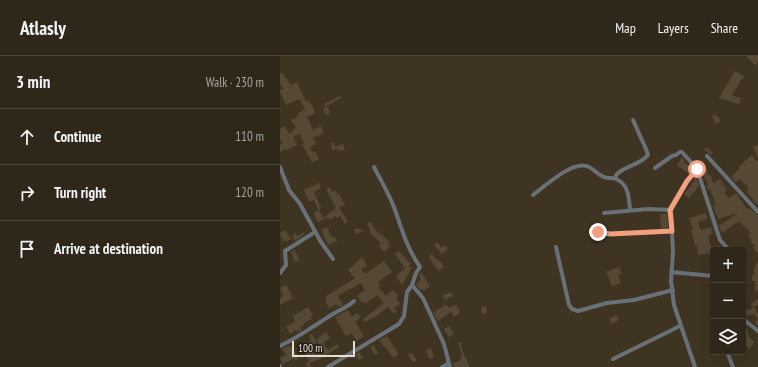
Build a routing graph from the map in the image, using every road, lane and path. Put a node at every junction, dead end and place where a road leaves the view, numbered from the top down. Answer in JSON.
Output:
{"nodes":[{"id":1,"x":633,"y":120,"type":"dead end"},
{"id":2,"x":707,"y":156,"type":"dead end"},
{"id":3,"x":280,"y":167,"type":"edge"},
{"id":4,"x":374,"y":168,"type":"dead end"},
{"id":5,"x":656,"y":168,"type":"dead end"},
{"id":6,"x":697,"y":169,"type":"junction"},
{"id":7,"x":615,"y":178,"type":"junction"},
{"id":8,"x":533,"y":195,"type":"dead end"},
{"id":9,"x":630,"y":210,"type":"junction"},
{"id":10,"x":670,"y":210,"type":"junction"},
{"id":11,"x":758,"y":212,"type":"edge"},
{"id":12,"x":604,"y":213,"type":"dead end"},
{"id":13,"x":672,"y":231,"type":"junction"},
{"id":14,"x":314,"y":232,"type":"junction"},
{"id":15,"x":598,"y":232,"type":"dead end"},
{"id":16,"x":556,"y":247,"type":"dead end"},
{"id":17,"x":726,"y":247,"type":"edge"},
{"id":18,"x":333,"y":259,"type":"dead end"},
{"id":19,"x":671,"y":272,"type":"junction"},
{"id":20,"x":280,"y":273,"type":"edge"},
{"id":21,"x":710,"y":276,"type":"edge"},
{"id":22,"x":412,"y":285,"type":"junction"},
{"id":23,"x":673,"y":290,"type":"junction"},
{"id":24,"x":354,"y":301,"type":"dead end"},
{"id":25,"x":746,"y":321,"type":"edge"},
{"id":26,"x":680,"y":326,"type":"junction"},
{"id":27,"x":758,"y":331,"type":"edge"},
{"id":28,"x":280,"y":346,"type":"edge"},
{"id":29,"x":728,"y":355,"type":"edge"},
{"id":30,"x":613,"y":359,"type":"dead end"},
{"id":31,"x":448,"y":361,"type":"junction"},
{"id":32,"x":328,"y":367,"type":"edge"},
{"id":33,"x":442,"y":367,"type":"edge"},
{"id":34,"x":450,"y":367,"type":"edge"},
{"id":35,"x":695,"y":367,"type":"edge"},
{"id":36,"x":733,"y":367,"type":"edge"}],
"edges":[{"from":1,"to":7,"type":"street"},
{"from":2,"to":11,"type":"street"},
{"from":3,"to":14,"type":"street"},
{"from":4,"to":22,"type":"street"},
{"from":5,"to":6,"type":"street"},
{"from":6,"to":10,"type":"street"},
{"from":6,"to":17,"type":"street"},
{"from":7,"to":8,"type":"street"},
{"from":7,"to":9,"type":"street"},
{"from":9,"to":10,"type":"street"},
{"from":9,"to":12,"type":"street"},
{"from":10,"to":13,"type":"street"},
{"from":13,"to":15,"type":"street"},
{"from":13,"to":19,"type":"street"},
{"from":14,"to":18,"type":"street"},
{"from":14,"to":20,"type":"street"},
{"from":16,"to":23,"type":"street"},
{"from":19,"to":21,"type":"street"},
{"from":19,"to":23,"type":"street"},
{"from":22,"to":31,"type":"street"},
{"from":22,"to":32,"type":"street"},
{"from":23,"to":26,"type":"street"},
{"from":24,"to":28,"type":"street"},
{"from":25,"to":27,"type":"street"},
{"from":26,"to":30,"type":"street"},
{"from":26,"to":35,"type":"street"},
{"from":29,"to":36,"type":"street"},
{"from":31,"to":33,"type":"street"},
{"from":31,"to":34,"type":"street"}]}
